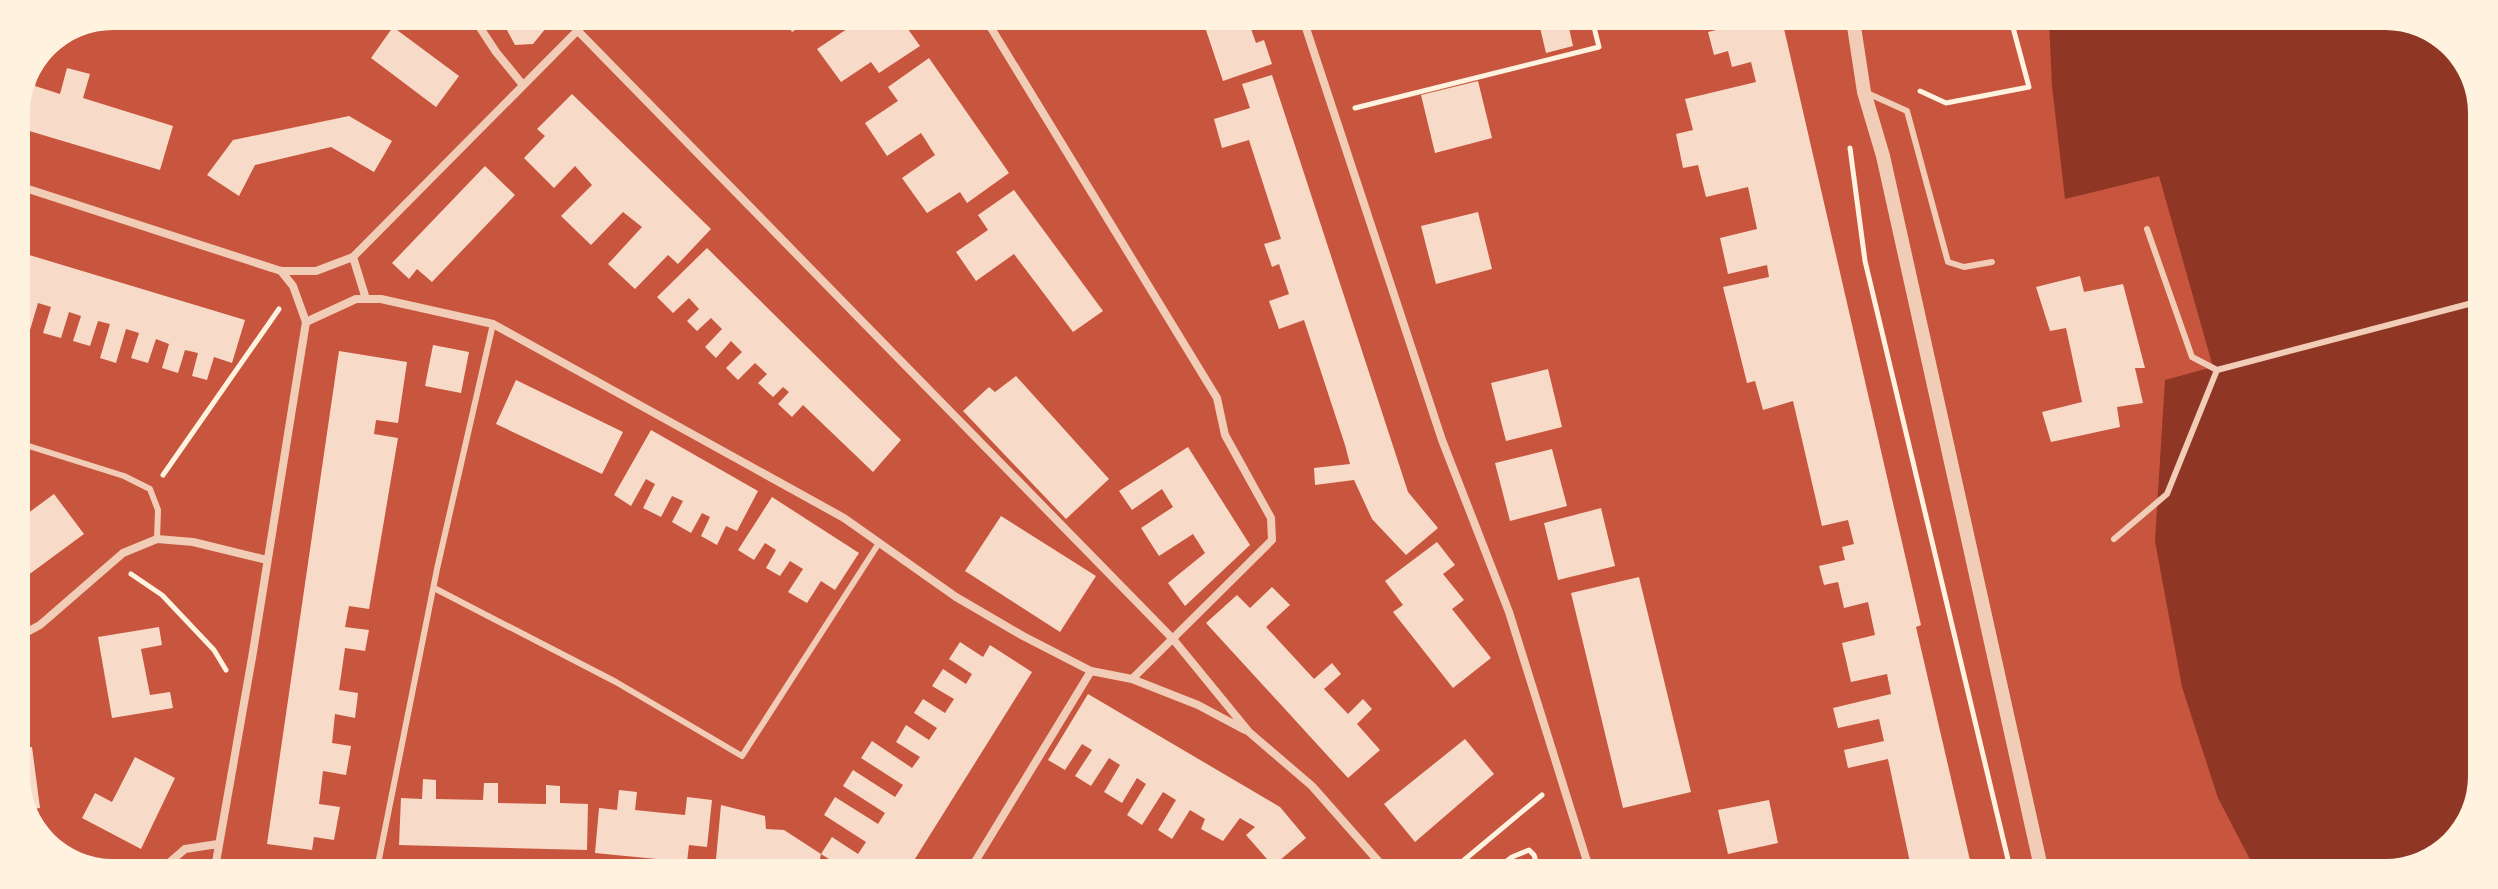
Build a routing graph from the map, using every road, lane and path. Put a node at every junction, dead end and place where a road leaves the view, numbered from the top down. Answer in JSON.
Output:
{"nodes":[{"id":1,"x":482,"y":30,"type":"edge"},
{"id":2,"x":577,"y":30,"type":"joint"},
{"id":3,"x":992,"y":30,"type":"edge"},
{"id":4,"x":1307,"y":30,"type":"edge"},
{"id":5,"x":1595,"y":30,"type":"edge"},
{"id":6,"x":1855,"y":30,"type":"edge"},
{"id":7,"x":2014,"y":30,"type":"edge"},
{"id":8,"x":523,"y":85,"type":"junction"},
{"id":9,"x":1864,"y":92,"type":"junction"},
{"id":10,"x":1946,"y":103,"type":"dead end"},
{"id":11,"x":1335,"y":113,"type":"junction"},
{"id":12,"x":1850,"y":141,"type":"dead end"},
{"id":13,"x":30,"y":190,"type":"edge"},
{"id":14,"x":2147,"y":229,"type":"dead end"},
{"id":15,"x":353,"y":257,"type":"junction"},
{"id":16,"x":1992,"y":262,"type":"dead end"},
{"id":17,"x":281,"y":271,"type":"junction"},
{"id":18,"x":294,"y":288,"type":"junction"},
{"id":19,"x":366,"y":299,"type":"junction"},
{"id":20,"x":2468,"y":304,"type":"edge"},
{"id":21,"x":306,"y":322,"type":"junction"},
{"id":22,"x":493,"y":324,"type":"junction"},
{"id":23,"x":2217,"y":370,"type":"junction"},
{"id":24,"x":30,"y":446,"type":"edge"},
{"id":25,"x":151,"y":492,"type":"junction"},
{"id":26,"x":157,"y":539,"type":"junction"},
{"id":27,"x":2114,"y":539,"type":"dead end"},
{"id":28,"x":879,"y":543,"type":"junction"},
{"id":29,"x":267,"y":560,"type":"junction"},
{"id":30,"x":113,"y":562,"type":"junction"},
{"id":31,"x":434,"y":588,"type":"junction"},
{"id":32,"x":30,"y":630,"type":"edge"},
{"id":33,"x":1173,"y":639,"type":"junction"},
{"id":34,"x":1091,"y":671,"type":"junction"},
{"id":35,"x":249,"y":676,"type":"junction"},
{"id":36,"x":1132,"y":679,"type":"junction"},
{"id":37,"x":1249,"y":732,"type":"junction"},
{"id":38,"x":1561,"y":780,"type":"junction"},
{"id":39,"x":218,"y":844,"type":"junction"},
{"id":40,"x":173,"y":859,"type":"edge"},
{"id":41,"x":216,"y":859,"type":"edge"},
{"id":42,"x":379,"y":859,"type":"edge"},
{"id":43,"x":977,"y":859,"type":"edge"},
{"id":44,"x":1376,"y":859,"type":"edge"},
{"id":45,"x":1466,"y":859,"type":"edge"},
{"id":46,"x":1509,"y":859,"type":"edge"},
{"id":47,"x":1535,"y":859,"type":"edge"},
{"id":48,"x":1586,"y":859,"type":"edge"},
{"id":49,"x":2008,"y":859,"type":"edge"},
{"id":50,"x":2039,"y":859,"type":"edge"}],
"edges":[{"from":1,"to":8,"type":"street"},
{"from":2,"to":8,"type":"street"},
{"from":2,"to":33,"type":"street"},
{"from":3,"to":33,"type":"street"},
{"from":4,"to":11,"type":"street"},
{"from":5,"to":11,"type":"path"},
{"from":6,"to":9,"type":"street"},
{"from":7,"to":10,"type":"path"},
{"from":8,"to":15,"type":"street"},
{"from":9,"to":16,"type":"lane"},
{"from":9,"to":50,"type":"street"},
{"from":11,"to":38,"type":"street"},
{"from":12,"to":49,"type":"path"},
{"from":13,"to":17,"type":"street"},
{"from":14,"to":23,"type":"lane"},
{"from":15,"to":17,"type":"street"},
{"from":15,"to":19,"type":"street"},
{"from":17,"to":18,"type":"street"},
{"from":18,"to":21,"type":"street"},
{"from":18,"to":25,"type":"path"},
{"from":19,"to":21,"type":"street"},
{"from":19,"to":22,"type":"street"},
{"from":20,"to":23,"type":"lane"},
{"from":21,"to":29,"type":"street"},
{"from":22,"to":28,"type":"street"},
{"from":22,"to":31,"type":"lane"},
{"from":23,"to":27,"type":"lane"},
{"from":24,"to":25,"type":"lane"},
{"from":25,"to":26,"type":"lane"},
{"from":26,"to":29,"type":"street"},
{"from":26,"to":30,"type":"street"},
{"from":28,"to":31,"type":"lane"},
{"from":28,"to":34,"type":"street"},
{"from":29,"to":35,"type":"street"},
{"from":30,"to":32,"type":"street"},
{"from":30,"to":35,"type":"path"},
{"from":31,"to":42,"type":"lane"},
{"from":33,"to":36,"type":"street"},
{"from":33,"to":37,"type":"street"},
{"from":34,"to":36,"type":"street"},
{"from":34,"to":43,"type":"street"},
{"from":35,"to":39,"type":"street"},
{"from":36,"to":37,"type":"street"},
{"from":37,"to":44,"type":"street"},
{"from":38,"to":45,"type":"path"},
{"from":38,"to":48,"type":"street"},
{"from":39,"to":40,"type":"street"},
{"from":39,"to":41,"type":"street"},
{"from":46,"to":47,"type":"path"}]}
